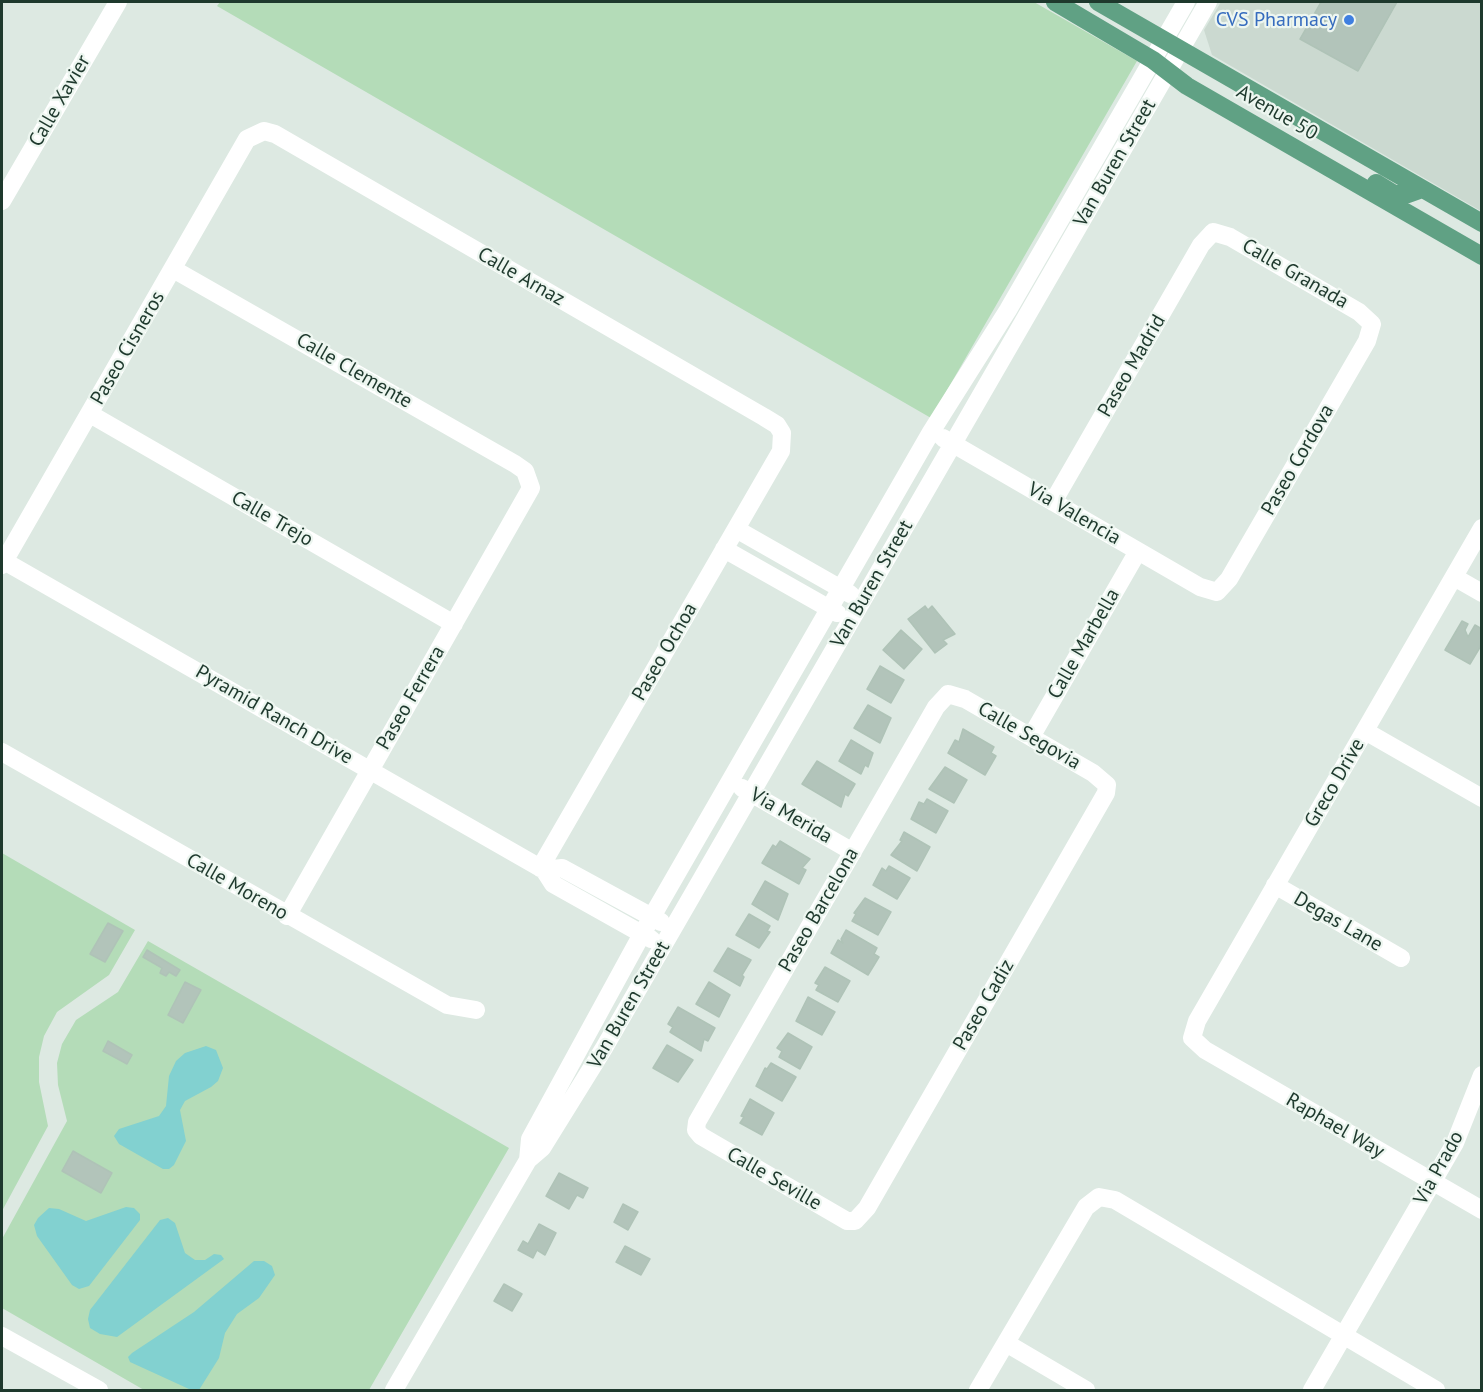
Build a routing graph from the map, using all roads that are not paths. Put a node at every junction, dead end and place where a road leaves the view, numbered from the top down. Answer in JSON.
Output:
{"nodes":[{"id":1,"x":118,"y":2,"type":"edge"},
{"id":2,"x":1055,"y":2,"type":"edge"},
{"id":3,"x":1098,"y":2,"type":"edge"},
{"id":4,"x":1186,"y":2,"type":"edge"},
{"id":5,"x":1208,"y":2,"type":"edge"},
{"id":6,"x":1165,"y":39,"type":"junction"},
{"id":7,"x":1181,"y":50,"type":"junction"},
{"id":8,"x":1160,"y":66,"type":"junction"},
{"id":9,"x":1268,"y":133,"type":"junction"},
{"id":10,"x":255,"y":134,"type":"joint"},
{"id":11,"x":1422,"y":189,"type":"junction"},
{"id":12,"x":2,"y":201,"type":"edge"},
{"id":13,"x":1482,"y":224,"type":"edge"},
{"id":14,"x":1213,"y":232,"type":"joint"},
{"id":15,"x":1482,"y":245,"type":"edge"},
{"id":16,"x":1482,"y":256,"type":"edge"},
{"id":17,"x":173,"y":269,"type":"junction"},
{"id":18,"x":1372,"y":324,"type":"joint"},
{"id":19,"x":90,"y":414,"type":"junction"},
{"id":20,"x":931,"y":432,"type":"junction"},
{"id":21,"x":782,"y":433,"type":"joint"},
{"id":22,"x":953,"y":444,"type":"junction"},
{"id":23,"x":529,"y":480,"type":"joint"},
{"id":24,"x":1053,"y":502,"type":"junction"},
{"id":25,"x":1482,"y":528,"type":"edge"},
{"id":26,"x":736,"y":529,"type":"junction"},
{"id":27,"x":724,"y":549,"type":"junction"},
{"id":28,"x":1138,"y":551,"type":"junction"},
{"id":29,"x":3,"y":563,"type":"edge"},
{"id":30,"x":1454,"y":577,"type":"junction"},
{"id":31,"x":841,"y":589,"type":"junction"},
{"id":32,"x":1217,"y":592,"type":"joint"},
{"id":33,"x":1482,"y":593,"type":"edge"},
{"id":34,"x":862,"y":600,"type":"junction"},
{"id":35,"x":828,"y":609,"type":"junction"},
{"id":36,"x":851,"y":620,"type":"junction"},
{"id":37,"x":454,"y":624,"type":"junction"},
{"id":38,"x":948,"y":694,"type":"joint"},
{"id":39,"x":1365,"y":731,"type":"junction"},
{"id":40,"x":1030,"y":737,"type":"junction"},
{"id":41,"x":2,"y":752,"type":"edge"},
{"id":42,"x":370,"y":770,"type":"junction"},
{"id":43,"x":730,"y":781,"type":"junction"},
{"id":44,"x":1107,"y":785,"type":"joint"},
{"id":45,"x":751,"y":793,"type":"junction"},
{"id":46,"x":1482,"y":798,"type":"edge"},
{"id":47,"x":853,"y":852,"type":"junction"},
{"id":48,"x":542,"y":869,"type":"junction"},
{"id":49,"x":1275,"y":885,"type":"junction"},
{"id":50,"x":288,"y":916,"type":"junction"},
{"id":51,"x":652,"y":917,"type":"junction"},
{"id":52,"x":673,"y":929,"type":"junction"},
{"id":53,"x":642,"y":934,"type":"junction"},
{"id":54,"x":663,"y":947,"type":"junction"},
{"id":55,"x":1401,"y":958,"type":"dead end"},
{"id":56,"x":476,"y":1010,"type":"dead end"},
{"id":57,"x":1191,"y":1038,"type":"joint"},
{"id":58,"x":1482,"y":1075,"type":"edge"},
{"id":59,"x":696,"y":1130,"type":"joint"},
{"id":60,"x":528,"y":1160,"type":"junction"},
{"id":61,"x":1433,"y":1182,"type":"junction"},
{"id":62,"x":1482,"y":1210,"type":"edge"},
{"id":63,"x":855,"y":1221,"type":"joint"},
{"id":64,"x":2,"y":1336,"type":"edge"},
{"id":65,"x":1343,"y":1336,"type":"junction"},
{"id":66,"x":1006,"y":1343,"type":"junction"},
{"id":67,"x":99,"y":1390,"type":"edge"},
{"id":68,"x":394,"y":1390,"type":"edge"},
{"id":69,"x":978,"y":1390,"type":"edge"},
{"id":70,"x":1086,"y":1390,"type":"edge"},
{"id":71,"x":1312,"y":1390,"type":"edge"},
{"id":72,"x":1436,"y":1390,"type":"edge"}],
"edges":[{"from":1,"to":12,"type":"street","name":"Calle Xavier"},
{"from":2,"to":8,"type":"main road","name":"Avenue 50"},
{"from":3,"to":6,"type":"main road","name":"Avenue 50"},
{"from":4,"to":6,"type":"street","name":"Van Buren Street"},
{"from":5,"to":7,"type":"street","name":"Van Buren Street"},
{"from":6,"to":7,"type":"main road","name":"Avenue 50"},
{"from":6,"to":8,"type":"street","name":"Van Buren Street"},
{"from":7,"to":8,"type":"street","name":"Van Buren Street"},
{"from":7,"to":11,"type":"main road","name":"Avenue 50"},
{"from":8,"to":9,"type":"main road","name":"Avenue 50"},
{"from":8,"to":20,"type":"street","name":"Van Buren Street"},
{"from":8,"to":22,"type":"street","name":"Van Buren Street"},
{"from":9,"to":11,"type":"main road"},
{"from":9,"to":16,"type":"main road","name":"Avenue 50"},
{"from":10,"to":17,"type":"street","name":"Paseo Cisneros"},
{"from":10,"to":21,"type":"street","name":"Calle Arnaz"},
{"from":11,"to":13,"type":"main road","name":"Avenue 50"},
{"from":11,"to":15,"type":"main road"},
{"from":14,"to":18,"type":"street","name":"Calle Granada"},
{"from":14,"to":24,"type":"street","name":"Paseo Madrid"},
{"from":17,"to":19,"type":"street","name":"Paseo Cisneros"},
{"from":17,"to":23,"type":"street","name":"Calle Clemente"},
{"from":18,"to":32,"type":"street","name":"Paseo Cordova"},
{"from":19,"to":29,"type":"street","name":"Paseo Cisneros"},
{"from":19,"to":37,"type":"street","name":"Calle Trejo"},
{"from":20,"to":22,"type":"street","name":"Via Valencia"},
{"from":20,"to":31,"type":"street","name":"Van Buren Street"},
{"from":21,"to":26,"type":"street","name":"Paseo Ochoa"},
{"from":22,"to":24,"type":"street","name":"Via Valencia"},
{"from":22,"to":34,"type":"street","name":"Van Buren Street"},
{"from":23,"to":37,"type":"street","name":"Paseo Ferrera"},
{"from":24,"to":28,"type":"street","name":"Via Valencia"},
{"from":25,"to":30,"type":"street","name":"Greco Drive"},
{"from":26,"to":27,"type":"street","name":"Paseo Ochoa"},
{"from":26,"to":31,"type":"street"},
{"from":27,"to":35,"type":"street"},
{"from":27,"to":48,"type":"street","name":"Paseo Ochoa"},
{"from":28,"to":32,"type":"street","name":"Via Valencia"},
{"from":28,"to":40,"type":"street","name":"Calle Marbella"},
{"from":29,"to":42,"type":"street","name":"Pyramid Ranch Drive"},
{"from":30,"to":33,"type":"street"},
{"from":30,"to":39,"type":"street","name":"Greco Drive"},
{"from":31,"to":34,"type":"street"},
{"from":31,"to":35,"type":"street","name":"Van Buren Street"},
{"from":34,"to":36,"type":"street","name":"Van Buren Street"},
{"from":35,"to":36,"type":"street"},
{"from":35,"to":43,"type":"street","name":"Van Buren Street"},
{"from":36,"to":45,"type":"street","name":"Van Buren Street"},
{"from":37,"to":42,"type":"street","name":"Paseo Ferrera"},
{"from":38,"to":40,"type":"street","name":"Calle Segovia"},
{"from":38,"to":47,"type":"street","name":"Paseo Barcelona"},
{"from":39,"to":46,"type":"street"},
{"from":39,"to":49,"type":"street","name":"Greco Drive"},
{"from":40,"to":44,"type":"street","name":"Calle Segovia"},
{"from":41,"to":50,"type":"street","name":"Calle Moreno"},
{"from":42,"to":48,"type":"street","name":"Pyramid Ranch Drive"},
{"from":42,"to":50,"type":"street","name":"Paseo Ferrera"},
{"from":43,"to":45,"type":"street","name":"Via Merida"},
{"from":43,"to":51,"type":"street","name":"Van Buren Street"},
{"from":44,"to":63,"type":"street","name":"Paseo Cadiz"},
{"from":45,"to":47,"type":"street","name":"Via Merida"},
{"from":45,"to":52,"type":"street","name":"Van Buren Street"},
{"from":47,"to":59,"type":"street","name":"Paseo Barcelona"},
{"from":48,"to":51,"type":"street","name":"Pyramid Ranch Drive"},
{"from":48,"to":53,"type":"street","name":"Pyramid Ranch Drive"},
{"from":49,"to":55,"type":"street","name":"Degas Lane"},
{"from":49,"to":57,"type":"street","name":"Greco Drive"},
{"from":50,"to":56,"type":"street","name":"Calle Moreno"},
{"from":51,"to":52,"type":"street","name":"Pyramid Ranch Drive"},
{"from":51,"to":53,"type":"street","name":"Van Buren Street"},
{"from":52,"to":54,"type":"street","name":"Van Buren Street"},
{"from":53,"to":54,"type":"street","name":"Pyramid Ranch Drive"},
{"from":53,"to":60,"type":"street","name":"Van Buren Street"},
{"from":54,"to":60,"type":"street","name":"Van Buren Street"},
{"from":57,"to":61,"type":"street","name":"Raphael Way"},
{"from":58,"to":61,"type":"street","name":"Via Prado"},
{"from":59,"to":63,"type":"street","name":"Calle Seville"},
{"from":60,"to":68,"type":"street","name":"Van Buren Street"},
{"from":61,"to":62,"type":"street","name":"Raphael Way"},
{"from":61,"to":65,"type":"street","name":"Via Prado"},
{"from":64,"to":67,"type":"street"},
{"from":65,"to":66,"type":"street"},
{"from":65,"to":71,"type":"street","name":"Via Prado"},
{"from":65,"to":72,"type":"street"},
{"from":66,"to":69,"type":"street"},
{"from":66,"to":70,"type":"street"}]}
